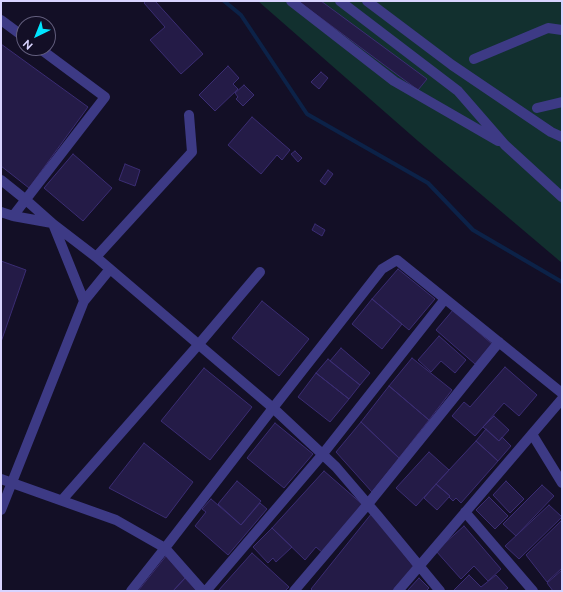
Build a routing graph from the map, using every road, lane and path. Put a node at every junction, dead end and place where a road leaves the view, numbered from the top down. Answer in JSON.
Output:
{"nodes":[{"id":1,"x":291,"y":1,"type":"edge"},
{"id":2,"x":340,"y":1,"type":"edge"},
{"id":3,"x":367,"y":1,"type":"edge"},
{"id":4,"x":1,"y":20,"type":"edge"},
{"id":5,"x":562,"y":30,"type":"edge"},
{"id":6,"x":16,"y":31,"type":"edge"},
{"id":7,"x":50,"y":56,"type":"edge"},
{"id":8,"x":474,"y":59,"type":"dead end"},
{"id":9,"x":562,"y":102,"type":"edge"},
{"id":10,"x":537,"y":108,"type":"dead end"},
{"id":11,"x":190,"y":115,"type":"dead end"},
{"id":12,"x":562,"y":137,"type":"edge"},
{"id":13,"x":505,"y":145,"type":"junction"},
{"id":14,"x":1,"y":180,"type":"edge"},
{"id":15,"x":562,"y":197,"type":"edge"},
{"id":16,"x":26,"y":200,"type":"junction"},
{"id":17,"x":1,"y":212,"type":"edge"},
{"id":18,"x":13,"y":216,"type":"junction"},
{"id":19,"x":53,"y":223,"type":"junction"},
{"id":20,"x":96,"y":257,"type":"junction"},
{"id":21,"x":110,"y":269,"type":"junction"},
{"id":22,"x":260,"y":272,"type":"dead end"},
{"id":23,"x":445,"y":299,"type":"junction"},
{"id":24,"x":84,"y":301,"type":"junction"},
{"id":25,"x":498,"y":342,"type":"junction"},
{"id":26,"x":198,"y":344,"type":"junction"},
{"id":27,"x":562,"y":393,"type":"edge"},
{"id":28,"x":562,"y":399,"type":"edge"},
{"id":29,"x":273,"y":408,"type":"junction"},
{"id":30,"x":532,"y":434,"type":"junction"},
{"id":31,"x":322,"y":455,"type":"junction"},
{"id":32,"x":1,"y":478,"type":"edge"},
{"id":33,"x":12,"y":483,"type":"junction"},
{"id":34,"x":562,"y":483,"type":"edge"},
{"id":35,"x":62,"y":500,"type":"junction"},
{"id":36,"x":368,"y":504,"type":"junction"},
{"id":37,"x":1,"y":510,"type":"edge"},
{"id":38,"x":465,"y":512,"type":"junction"},
{"id":39,"x":166,"y":548,"type":"junction"},
{"id":40,"x":419,"y":566,"type":"junction"},
{"id":41,"x":131,"y":591,"type":"edge"},
{"id":42,"x":205,"y":591,"type":"edge"},
{"id":43,"x":294,"y":591,"type":"edge"},
{"id":44,"x":398,"y":591,"type":"edge"},
{"id":45,"x":440,"y":591,"type":"edge"},
{"id":46,"x":533,"y":591,"type":"edge"}],
"edges":[{"from":1,"to":13,"type":"street"},
{"from":2,"to":13,"type":"street"},
{"from":3,"to":12,"type":"street"},
{"from":4,"to":6,"type":"street"},
{"from":5,"to":8,"type":"street"},
{"from":7,"to":16,"type":"street"},
{"from":9,"to":10,"type":"street"},
{"from":11,"to":20,"type":"street"},
{"from":13,"to":15,"type":"street"},
{"from":14,"to":16,"type":"street"},
{"from":16,"to":18,"type":"street"},
{"from":16,"to":19,"type":"street"},
{"from":17,"to":18,"type":"street"},
{"from":18,"to":19,"type":"street"},
{"from":19,"to":20,"type":"street"},
{"from":19,"to":24,"type":"street"},
{"from":20,"to":21,"type":"street"},
{"from":21,"to":24,"type":"street"},
{"from":21,"to":26,"type":"street"},
{"from":22,"to":26,"type":"street"},
{"from":23,"to":25,"type":"street"},
{"from":23,"to":29,"type":"street"},
{"from":23,"to":31,"type":"street"},
{"from":24,"to":33,"type":"street"},
{"from":25,"to":27,"type":"street"},
{"from":25,"to":36,"type":"street"},
{"from":26,"to":29,"type":"street"},
{"from":26,"to":35,"type":"street"},
{"from":28,"to":30,"type":"street"},
{"from":29,"to":31,"type":"street"},
{"from":29,"to":39,"type":"street"},
{"from":30,"to":34,"type":"street"},
{"from":30,"to":38,"type":"street"},
{"from":31,"to":36,"type":"street"},
{"from":31,"to":42,"type":"street"},
{"from":32,"to":33,"type":"street"},
{"from":33,"to":35,"type":"street"},
{"from":33,"to":37,"type":"street"},
{"from":35,"to":39,"type":"street"},
{"from":36,"to":40,"type":"street"},
{"from":36,"to":43,"type":"street"},
{"from":38,"to":40,"type":"street"},
{"from":38,"to":46,"type":"street"},
{"from":39,"to":41,"type":"street"},
{"from":39,"to":42,"type":"street"},
{"from":40,"to":44,"type":"street"},
{"from":40,"to":45,"type":"street"}]}
